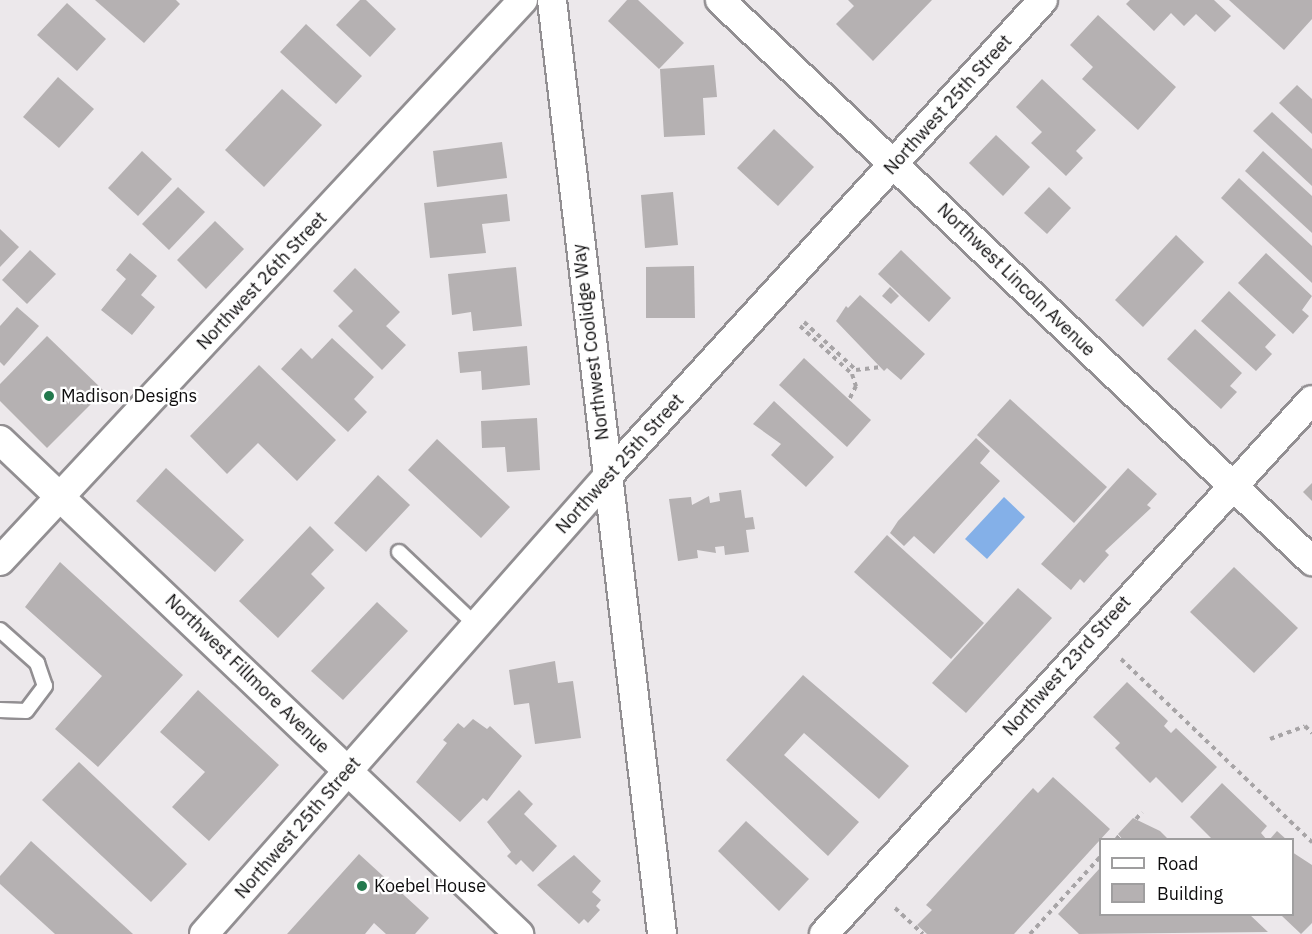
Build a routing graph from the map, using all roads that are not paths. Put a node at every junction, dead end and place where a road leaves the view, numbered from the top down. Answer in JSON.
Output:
{"nodes":[{"id":1,"x":524,"y":0,"type":"edge"},
{"id":2,"x":552,"y":0,"type":"edge"},
{"id":3,"x":720,"y":0,"type":"edge"},
{"id":4,"x":1043,"y":0,"type":"edge"},
{"id":5,"x":895,"y":164,"type":"junction"},
{"id":6,"x":1312,"y":400,"type":"edge"},
{"id":7,"x":0,"y":440,"type":"edge"},
{"id":8,"x":607,"y":477,"type":"junction"},
{"id":9,"x":1233,"y":486,"type":"junction"},
{"id":10,"x":60,"y":497,"type":"junction"},
{"id":11,"x":399,"y":552,"type":"dead end"},
{"id":12,"x":0,"y":561,"type":"edge"},
{"id":13,"x":1312,"y":561,"type":"edge"},
{"id":14,"x":476,"y":626,"type":"junction"},
{"id":15,"x":0,"y":630,"type":"edge"},
{"id":16,"x":0,"y":710,"type":"edge"},
{"id":17,"x":348,"y":771,"type":"junction"},
{"id":18,"x":204,"y":934,"type":"edge"},
{"id":19,"x":519,"y":934,"type":"edge"},
{"id":20,"x":662,"y":934,"type":"edge"},
{"id":21,"x":824,"y":934,"type":"edge"}],
"edges":[{"from":1,"to":10,"type":"street","name":"Northwest 26th Street"},
{"from":2,"to":8,"type":"street","name":"Northwest Coolidge Way"},
{"from":3,"to":5,"type":"street","name":"Northwest Lincoln Avenue"},
{"from":4,"to":5,"type":"street","name":"Northwest 25th Street"},
{"from":5,"to":8,"type":"street","name":"Northwest 25th Street"},
{"from":5,"to":9,"type":"street","name":"Northwest Lincoln Avenue"},
{"from":6,"to":9,"type":"street","name":"Northwest 23rd Street"},
{"from":7,"to":10,"type":"street","name":"Northwest Fillmore Avenue"},
{"from":8,"to":14,"type":"street","name":"Northwest 25th Street"},
{"from":8,"to":20,"type":"street","name":"Northwest Coolidge Way"},
{"from":9,"to":13,"type":"street","name":"Northwest Lincoln Avenue"},
{"from":9,"to":21,"type":"street","name":"Northwest 23rd Street"},
{"from":10,"to":12,"type":"street","name":"Northwest 26th Street"},
{"from":10,"to":17,"type":"street","name":"Northwest Fillmore Avenue"},
{"from":11,"to":14,"type":"lane"},
{"from":14,"to":17,"type":"street","name":"Northwest 25th Street"},
{"from":15,"to":16,"type":"lane"},
{"from":17,"to":18,"type":"street","name":"Northwest 25th Street"},
{"from":17,"to":19,"type":"street","name":"Northwest Fillmore Avenue"}]}
